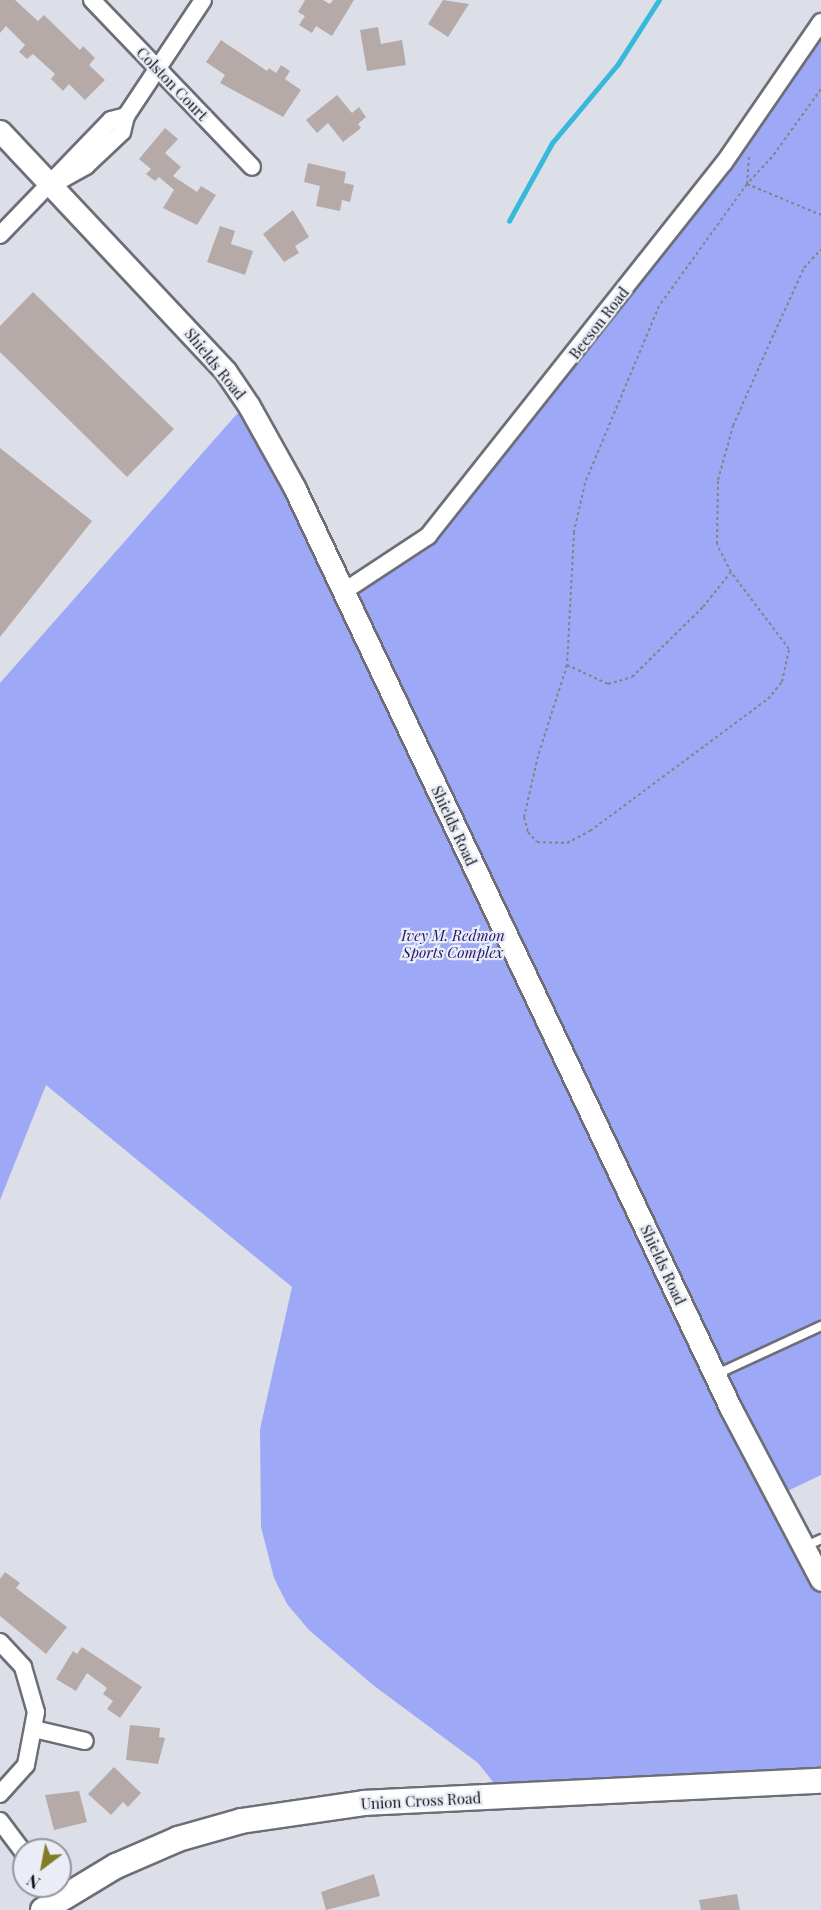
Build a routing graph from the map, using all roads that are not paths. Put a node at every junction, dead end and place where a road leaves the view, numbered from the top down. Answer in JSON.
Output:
{"nodes":[{"id":1,"x":92,"y":0,"type":"edge"},
{"id":2,"x":203,"y":0,"type":"edge"},
{"id":3,"x":821,"y":22,"type":"edge"},
{"id":4,"x":158,"y":70,"type":"junction"},
{"id":5,"x":0,"y":131,"type":"edge"},
{"id":6,"x":252,"y":167,"type":"dead end"},
{"id":7,"x":51,"y":185,"type":"junction"},
{"id":8,"x":0,"y":235,"type":"edge"},
{"id":9,"x":343,"y":592,"type":"junction"},
{"id":10,"x":821,"y":1326,"type":"edge"},
{"id":11,"x":715,"y":1375,"type":"junction"},
{"id":12,"x":812,"y":1543,"type":"edge"},
{"id":13,"x":821,"y":1580,"type":"edge"},
{"id":14,"x":0,"y":1642,"type":"edge"},
{"id":15,"x":34,"y":1730,"type":"junction"},
{"id":16,"x":85,"y":1742,"type":"dead end"},
{"id":17,"x":821,"y":1781,"type":"edge"},
{"id":18,"x":0,"y":1794,"type":"edge"},
{"id":19,"x":0,"y":1821,"type":"edge"},
{"id":20,"x":13,"y":1838,"type":"edge"},
{"id":21,"x":72,"y":1887,"type":"edge"}],
"edges":[{"from":1,"to":4,"type":"street","name":"Colston Court"},
{"from":2,"to":4,"type":"street"},
{"from":3,"to":9,"type":"street","name":"Beeson Road"},
{"from":4,"to":6,"type":"street","name":"Colston Court"},
{"from":4,"to":7,"type":"street"},
{"from":5,"to":7,"type":"street","name":"Shields Road"},
{"from":7,"to":8,"type":"street"},
{"from":7,"to":9,"type":"street","name":"Shields Road"},
{"from":9,"to":11,"type":"street","name":"Shields Road"},
{"from":10,"to":11,"type":"lane"},
{"from":11,"to":12,"type":"street","name":"Shields Road"},
{"from":12,"to":13,"type":"street","name":"Shields Road"},
{"from":14,"to":15,"type":"street"},
{"from":15,"to":16,"type":"street"},
{"from":15,"to":18,"type":"street"},
{"from":17,"to":21,"type":"main road","name":"Union Cross Road"},
{"from":19,"to":20,"type":"street"}]}
